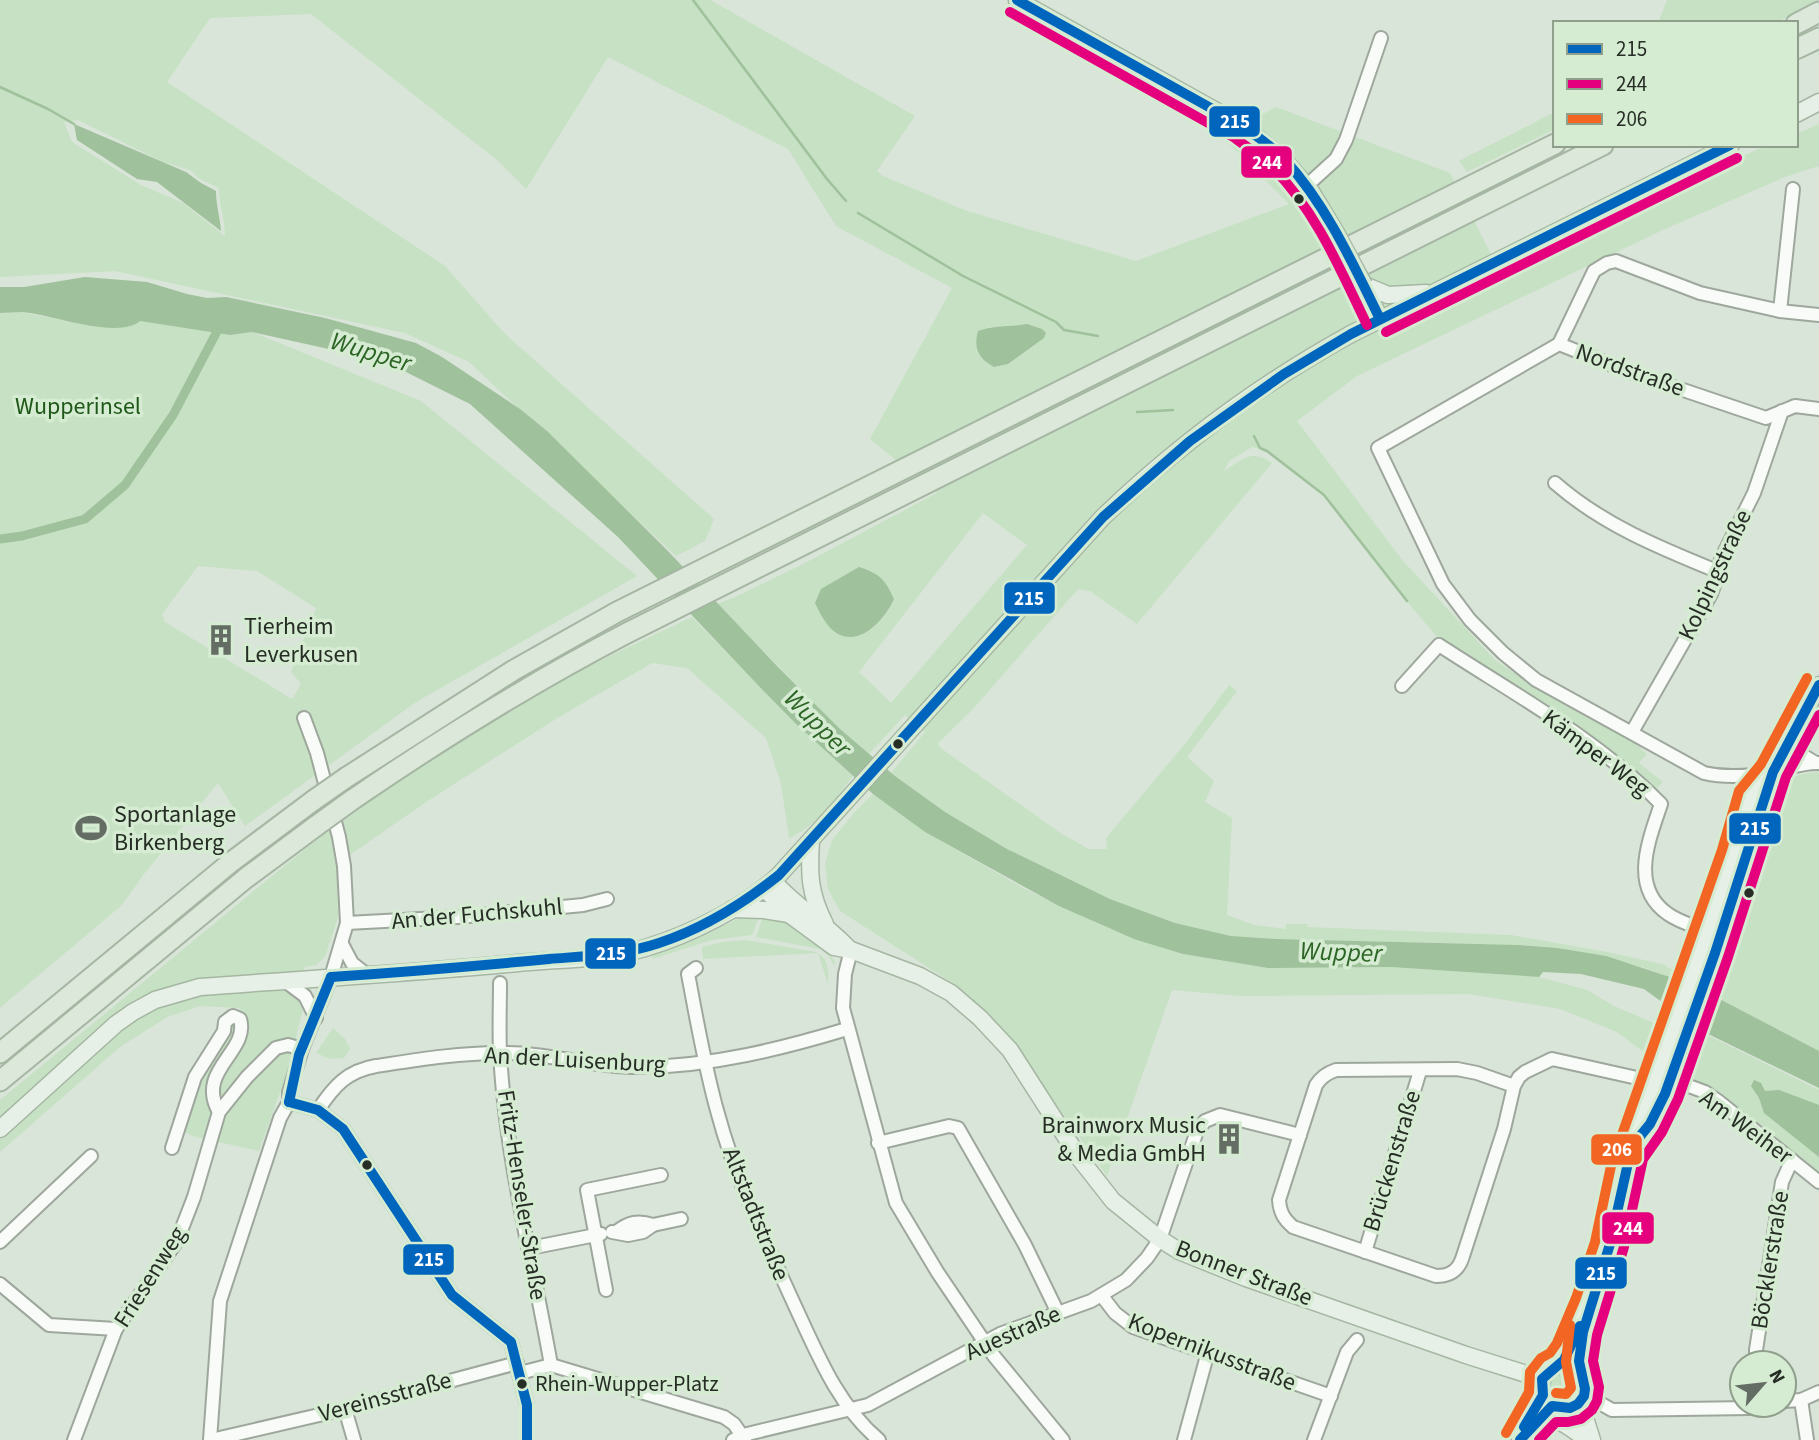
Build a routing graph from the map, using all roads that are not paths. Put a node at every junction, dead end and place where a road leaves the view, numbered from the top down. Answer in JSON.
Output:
{"nodes":[{"id":1,"x":1017,"y":0,"type":"edge"},
{"id":2,"x":1819,"y":12,"type":"edge"},
{"id":3,"x":1798,"y":23,"type":"edge"},
{"id":4,"x":1381,"y":38,"type":"dead end"},
{"id":5,"x":1819,"y":38,"type":"edge"},
{"id":6,"x":1798,"y":48,"type":"edge"},
{"id":7,"x":1819,"y":102,"type":"edge"},
{"id":8,"x":1798,"y":113,"type":"edge"},
{"id":9,"x":1553,"y":145,"type":"edge"},
{"id":10,"x":1599,"y":147,"type":"edge"},
{"id":11,"x":1727,"y":147,"type":"edge"},
{"id":12,"x":1314,"y":179,"type":"dead end"},
{"id":13,"x":1793,"y":189,"type":"dead end"},
{"id":14,"x":1364,"y":285,"type":"junction"},
{"id":15,"x":1435,"y":292,"type":"junction"},
{"id":16,"x":1780,"y":311,"type":"junction"},
{"id":17,"x":1819,"y":315,"type":"edge"},
{"id":18,"x":1380,"y":319,"type":"junction"},
{"id":19,"x":1559,"y":344,"type":"junction"},
{"id":20,"x":1819,"y":409,"type":"edge"},
{"id":21,"x":1782,"y":411,"type":"junction"},
{"id":22,"x":1555,"y":482,"type":"dead end"},
{"id":23,"x":1719,"y":572,"type":"junction"},
{"id":24,"x":1819,"y":685,"type":"edge"},
{"id":25,"x":1402,"y":686,"type":"dead end"},
{"id":26,"x":304,"y":718,"type":"dead end"},
{"id":27,"x":1632,"y":732,"type":"junction"},
{"id":28,"x":1793,"y":734,"type":"junction"},
{"id":29,"x":1816,"y":763,"type":"edge"},
{"id":30,"x":1773,"y":772,"type":"junction"},
{"id":31,"x":811,"y":840,"type":"junction"},
{"id":32,"x":768,"y":884,"type":"junction"},
{"id":33,"x":607,"y":899,"type":"dead end"},
{"id":34,"x":730,"y":909,"type":"junction"},
{"id":35,"x":789,"y":914,"type":"junction"},
{"id":36,"x":347,"y":923,"type":"junction"},
{"id":37,"x":828,"y":929,"type":"junction"},
{"id":38,"x":1714,"y":934,"type":"junction"},
{"id":39,"x":341,"y":944,"type":"junction"},
{"id":40,"x":851,"y":950,"type":"junction"},
{"id":41,"x":695,"y":968,"type":"dead end"},
{"id":42,"x":367,"y":975,"type":"junction"},
{"id":43,"x":331,"y":977,"type":"junction"},
{"id":44,"x":285,"y":981,"type":"junction"},
{"id":45,"x":500,"y":983,"type":"dead end"},
{"id":46,"x":316,"y":1018,"type":"junction"},
{"id":47,"x":848,"y":1029,"type":"junction"},
{"id":48,"x":302,"y":1049,"type":"junction"},
{"id":49,"x":0,"y":1053,"type":"edge"},
{"id":50,"x":500,"y":1053,"type":"junction"},
{"id":51,"x":705,"y":1061,"type":"junction"},
{"id":52,"x":1420,"y":1070,"type":"junction"},
{"id":53,"x":0,"y":1081,"type":"edge"},
{"id":54,"x":1662,"y":1081,"type":"junction"},
{"id":55,"x":1514,"y":1086,"type":"junction"},
{"id":56,"x":289,"y":1102,"type":"junction"},
{"id":57,"x":318,"y":1110,"type":"junction"},
{"id":58,"x":219,"y":1112,"type":"junction"},
{"id":59,"x":0,"y":1129,"type":"edge"},
{"id":60,"x":1300,"y":1135,"type":"junction"},
{"id":61,"x":878,"y":1143,"type":"junction"},
{"id":62,"x":172,"y":1148,"type":"dead end"},
{"id":63,"x":91,"y":1156,"type":"dead end"},
{"id":64,"x":1792,"y":1160,"type":"junction"},
{"id":65,"x":661,"y":1175,"type":"dead end"},
{"id":66,"x":1819,"y":1182,"type":"edge"},
{"id":67,"x":681,"y":1219,"type":"dead end"},
{"id":68,"x":606,"y":1234,"type":"junction"},
{"id":69,"x":1160,"y":1239,"type":"junction"},
{"id":70,"x":0,"y":1242,"type":"edge"},
{"id":71,"x":530,"y":1248,"type":"junction"},
{"id":72,"x":1365,"y":1252,"type":"junction"},
{"id":73,"x":0,"y":1284,"type":"edge"},
{"id":74,"x":606,"y":1290,"type":"dead end"},
{"id":75,"x":1102,"y":1296,"type":"junction"},
{"id":76,"x":1589,"y":1303,"type":"junction"},
{"id":77,"x":1058,"y":1313,"type":"junction"},
{"id":78,"x":116,"y":1329,"type":"junction"},
{"id":79,"x":1357,"y":1340,"type":"dead end"},
{"id":80,"x":985,"y":1341,"type":"junction"},
{"id":81,"x":1756,"y":1349,"type":"edge"},
{"id":82,"x":1208,"y":1352,"type":"junction"},
{"id":83,"x":551,"y":1364,"type":"junction"},
{"id":84,"x":1559,"y":1365,"type":"junction"},
{"id":85,"x":519,"y":1368,"type":"junction"},
{"id":86,"x":1580,"y":1372,"type":"junction"},
{"id":87,"x":1819,"y":1392,"type":"edge"},
{"id":88,"x":1331,"y":1396,"type":"junction"},
{"id":89,"x":1561,"y":1398,"type":"junction"},
{"id":90,"x":1798,"y":1400,"type":"edge"},
{"id":91,"x":1801,"y":1400,"type":"junction"},
{"id":92,"x":1728,"y":1408,"type":"edge"},
{"id":93,"x":345,"y":1409,"type":"junction"},
{"id":94,"x":852,"y":1411,"type":"junction"},
{"id":95,"x":1533,"y":1426,"type":"junction"},
{"id":96,"x":741,"y":1438,"type":"edge"},
{"id":97,"x":1588,"y":1439,"type":"edge"},
{"id":98,"x":75,"y":1440,"type":"edge"},
{"id":99,"x":211,"y":1440,"type":"edge"},
{"id":100,"x":354,"y":1440,"type":"edge"},
{"id":101,"x":527,"y":1440,"type":"edge"},
{"id":102,"x":879,"y":1440,"type":"edge"},
{"id":103,"x":1063,"y":1440,"type":"edge"},
{"id":104,"x":1184,"y":1440,"type":"edge"},
{"id":105,"x":1314,"y":1440,"type":"edge"},
{"id":106,"x":1519,"y":1440,"type":"edge"},
{"id":107,"x":1807,"y":1440,"type":"edge"}],
"edges":[{"from":1,"to":14,"type":"main road","bridge":true},
{"from":2,"to":3,"type":"highway"},
{"from":4,"to":12,"type":"street"},
{"from":5,"to":6,"type":"highway"},
{"from":7,"to":8,"type":"main road"},
{"from":9,"to":49,"type":"highway","bridge":true},
{"from":10,"to":53,"type":"highway","bridge":true},
{"from":11,"to":15,"type":"main road"},
{"from":13,"to":16,"type":"street"},
{"from":14,"to":15,"type":"main road"},
{"from":14,"to":18,"type":"main road"},
{"from":15,"to":18,"type":"main road"},
{"from":16,"to":17,"type":"street"},
{"from":16,"to":19,"type":"street"},
{"from":18,"to":31,"type":"main road"},
{"from":19,"to":21,"type":"street","name":"Nordstraße"},
{"from":19,"to":27,"type":"street","name":"Nordstraße"},
{"from":20,"to":21,"type":"street","name":"Nordstraße"},
{"from":21,"to":23,"type":"street","name":"Kolpingstraße"},
{"from":22,"to":23,"type":"street"},
{"from":23,"to":27,"type":"street","name":"Kolpingstraße"},
{"from":24,"to":28,"type":"main road"},
{"from":25,"to":38,"type":"street","name":"Kämper Weg"},
{"from":26,"to":36,"type":"street"},
{"from":27,"to":30,"type":"street"},
{"from":28,"to":29,"type":"street"},
{"from":28,"to":30,"type":"main road"},
{"from":29,"to":30,"type":"street"},
{"from":30,"to":38,"type":"main road"},
{"from":31,"to":32,"type":"main road"},
{"from":31,"to":37,"type":"main road"},
{"from":32,"to":34,"type":"main road"},
{"from":32,"to":35,"type":"main road","name":"Bonner Straße"},
{"from":32,"to":37,"type":"main road","name":"Bonner Straße"},
{"from":33,"to":36,"type":"street","name":"An der Fuchskuhl"},
{"from":34,"to":35,"type":"main road"},
{"from":34,"to":42,"type":"main road"},
{"from":35,"to":40,"type":"main road","name":"Bonner Straße"},
{"from":36,"to":39,"type":"street"},
{"from":37,"to":40,"type":"main road","name":"Bonner Straße"},
{"from":38,"to":54,"type":"main road"},
{"from":39,"to":42,"type":"street"},
{"from":39,"to":43,"type":"street"},
{"from":40,"to":47,"type":"street"},
{"from":40,"to":69,"type":"main road","name":"Bonner Straße"},
{"from":41,"to":51,"type":"street","name":"Altstadtstraße"},
{"from":42,"to":43,"type":"main road"},
{"from":43,"to":44,"type":"main road"},
{"from":43,"to":46,"type":"street"},
{"from":44,"to":46,"type":"street"},
{"from":44,"to":59,"type":"main road"},
{"from":45,"to":50,"type":"street","name":"Fritz-Henseler-Straße"},
{"from":46,"to":48,"type":"street"},
{"from":47,"to":51,"type":"street","name":"An der Luisenburg"},
{"from":47,"to":61,"type":"street"},
{"from":48,"to":56,"type":"street"},
{"from":48,"to":58,"type":"street","name":"Friesenweg"},
{"from":50,"to":51,"type":"street","name":"An der Luisenburg"},
{"from":50,"to":57,"type":"street","name":"An der Luisenburg"},
{"from":50,"to":71,"type":"street","name":"Fritz-Henseler-Straße"},
{"from":51,"to":94,"type":"street","name":"Altstadtstraße"},
{"from":52,"to":55,"type":"street","name":"Brückenstraße"},
{"from":52,"to":60,"type":"street","name":"Brückenstraße"},
{"from":52,"to":72,"type":"street","name":"Brückenstraße"},
{"from":54,"to":55,"type":"street"},
{"from":54,"to":64,"type":"street","name":"Am Weiher"},
{"from":54,"to":76,"type":"main road"},
{"from":55,"to":72,"type":"street"},
{"from":56,"to":57,"type":"street"},
{"from":56,"to":99,"type":"street"},
{"from":57,"to":85,"type":"street"},
{"from":58,"to":62,"type":"street","name":"Friesenweg"},
{"from":58,"to":78,"type":"street","name":"Friesenweg"},
{"from":60,"to":69,"type":"street","name":"Auestraße"},
{"from":60,"to":72,"type":"street","name":"Brückenstraße"},
{"from":61,"to":77,"type":"street"},
{"from":61,"to":80,"type":"street"},
{"from":63,"to":70,"type":"street"},
{"from":64,"to":66,"type":"street","name":"Am Weiher"},
{"from":64,"to":81,"type":"street","name":"Böcklerstraße"},
{"from":65,"to":68,"type":"street"},
{"from":67,"to":68,"type":"street"},
{"from":68,"to":71,"type":"street"},
{"from":68,"to":74,"type":"street"},
{"from":69,"to":75,"type":"street","name":"Auestraße"},
{"from":69,"to":89,"type":"main road","name":"Bonner Straße"},
{"from":71,"to":83,"type":"street","name":"Fritz-Henseler-Straße"},
{"from":73,"to":78,"type":"street"},
{"from":75,"to":77,"type":"street","name":"Auestraße"},
{"from":75,"to":82,"type":"street","name":"Kopernikusstraße"},
{"from":76,"to":84,"type":"main road"},
{"from":76,"to":86,"type":"main road"},
{"from":77,"to":80,"type":"street","name":"Auestraße"},
{"from":78,"to":98,"type":"street","name":"Friesenweg"},
{"from":79,"to":88,"type":"street"},
{"from":80,"to":94,"type":"street","name":"Auestraße"},
{"from":80,"to":103,"type":"street"},
{"from":82,"to":88,"type":"street","name":"Kopernikusstraße"},
{"from":82,"to":104,"type":"street"},
{"from":83,"to":85,"type":"street","name":"Vereinsstraße"},
{"from":83,"to":96,"type":"street"},
{"from":84,"to":86,"type":"main road"},
{"from":84,"to":89,"type":"main road"},
{"from":85,"to":93,"type":"street","name":"Vereinsstraße"},
{"from":85,"to":101,"type":"street"},
{"from":86,"to":89,"type":"main road"},
{"from":87,"to":91,"type":"street"},
{"from":88,"to":105,"type":"street"},
{"from":89,"to":92,"type":"street"},
{"from":89,"to":95,"type":"street"},
{"from":89,"to":97,"type":"main road"},
{"from":89,"to":106,"type":"street"},
{"from":90,"to":91,"type":"street"},
{"from":91,"to":107,"type":"street"},
{"from":93,"to":99,"type":"street","name":"Vereinsstraße"},
{"from":93,"to":100,"type":"street"},
{"from":94,"to":96,"type":"street","name":"Auestraße"},
{"from":94,"to":102,"type":"street","name":"Altstadtstraße"},
{"from":95,"to":97,"type":"main road"},
{"from":95,"to":106,"type":"street"}]}
